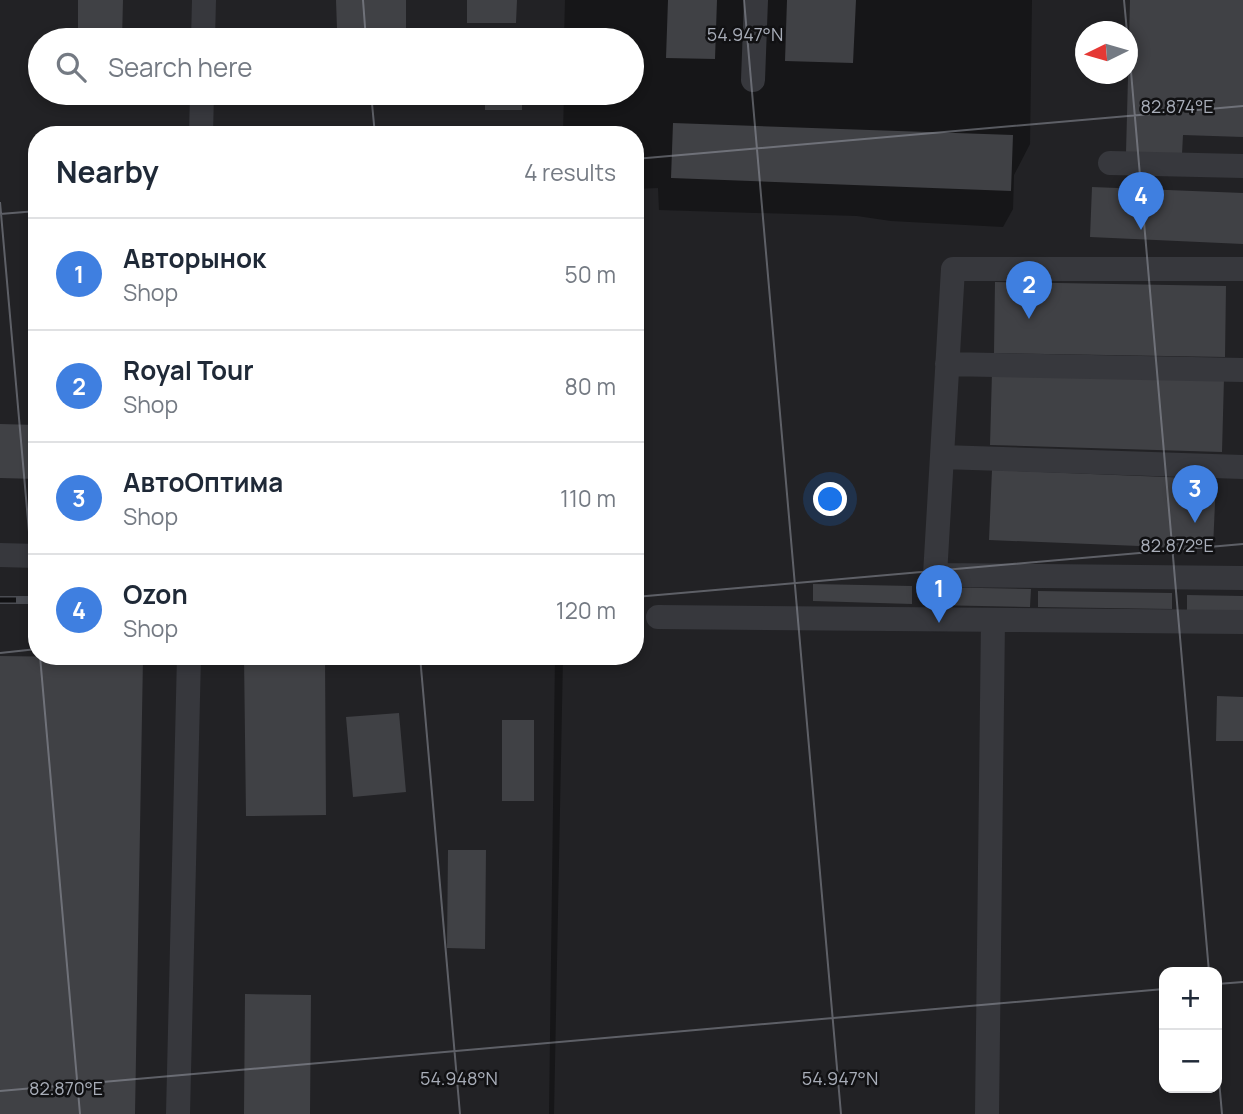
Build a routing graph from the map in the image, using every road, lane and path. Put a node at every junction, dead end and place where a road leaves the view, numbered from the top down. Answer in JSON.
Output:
{"nodes":[{"id":1,"x":204,"y":0,"type":"edge"},
{"id":2,"x":756,"y":0,"type":"edge"},
{"id":3,"x":204,"y":28,"type":"edge"},
{"id":4,"x":753,"y":80,"type":"dead end"},
{"id":5,"x":202,"y":105,"type":"edge"},
{"id":6,"x":201,"y":126,"type":"edge"},
{"id":7,"x":1110,"y":163,"type":"dead end"},
{"id":8,"x":1243,"y":166,"type":"edge"},
{"id":9,"x":1243,"y":269,"type":"edge"},
{"id":10,"x":947,"y":364,"type":"junction"},
{"id":11,"x":1243,"y":370,"type":"edge"},
{"id":12,"x":942,"y":457,"type":"junction"},
{"id":13,"x":1243,"y":467,"type":"edge"},
{"id":14,"x":0,"y":555,"type":"edge"},
{"id":15,"x":28,"y":556,"type":"edge"},
{"id":16,"x":1243,"y":578,"type":"edge"},
{"id":17,"x":658,"y":617,"type":"dead end"},
{"id":18,"x":993,"y":620,"type":"junction"},
{"id":19,"x":1243,"y":622,"type":"edge"},
{"id":20,"x":189,"y":665,"type":"edge"},
{"id":21,"x":178,"y":1114,"type":"edge"},
{"id":22,"x":987,"y":1114,"type":"edge"}],
"edges":[{"from":1,"to":3,"type":"lane"},
{"from":2,"to":4,"type":"lane"},
{"from":5,"to":6,"type":"lane"},
{"from":7,"to":8,"type":"lane"},
{"from":9,"to":10,"type":"lane"},
{"from":10,"to":11,"type":"lane"},
{"from":10,"to":12,"type":"lane"},
{"from":12,"to":13,"type":"lane"},
{"from":12,"to":16,"type":"lane"},
{"from":14,"to":15,"type":"lane"},
{"from":17,"to":18,"type":"lane"},
{"from":18,"to":19,"type":"lane"},
{"from":18,"to":22,"type":"lane"},
{"from":20,"to":21,"type":"lane"}]}
